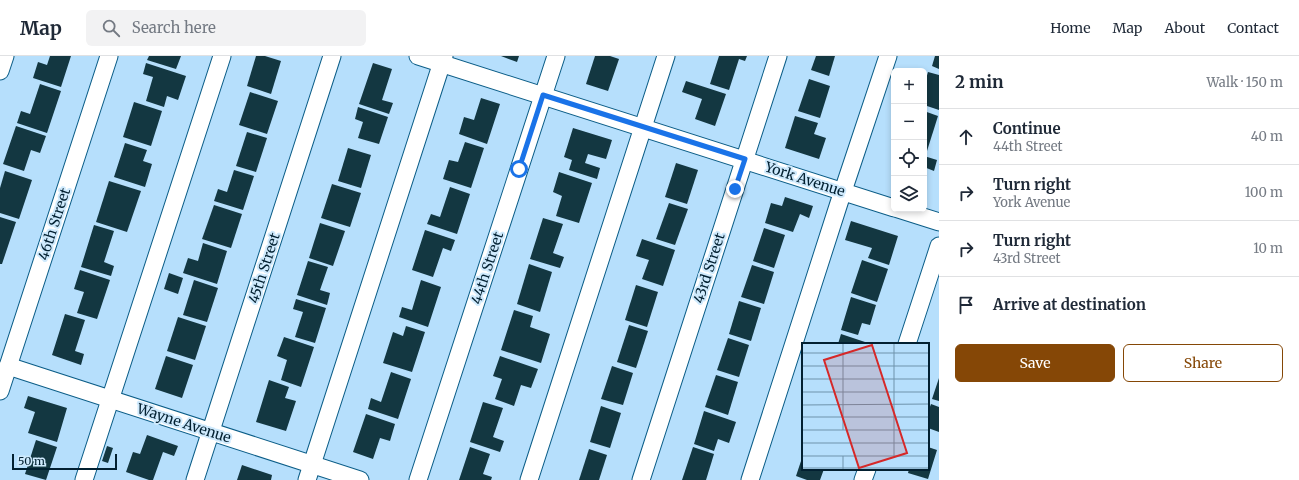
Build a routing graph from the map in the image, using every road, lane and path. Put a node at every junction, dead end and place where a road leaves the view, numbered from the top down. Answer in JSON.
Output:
{"nodes":[{"id":1,"x":5,"y":56,"type":"edge"},
{"id":2,"x":109,"y":56,"type":"edge"},
{"id":3,"x":222,"y":56,"type":"edge"},
{"id":4,"x":332,"y":56,"type":"edge"},
{"id":5,"x":418,"y":56,"type":"edge"},
{"id":6,"x":556,"y":56,"type":"edge"},
{"id":7,"x":666,"y":56,"type":"edge"},
{"id":8,"x":778,"y":56,"type":"edge"},
{"id":9,"x":888,"y":56,"type":"edge"},
{"id":10,"x":443,"y":60,"type":"edge"},
{"id":11,"x":0,"y":71,"type":"edge"},
{"id":12,"x":543,"y":95,"type":"junction"},
{"id":13,"x":644,"y":127,"type":"junction"},
{"id":14,"x":745,"y":159,"type":"junction"},
{"id":15,"x":843,"y":191,"type":"junction"},
{"id":16,"x":891,"y":207,"type":"edge"},
{"id":17,"x":907,"y":212,"type":"edge"},
{"id":18,"x":939,"y":222,"type":"edge"},
{"id":19,"x":939,"y":246,"type":"edge"},
{"id":20,"x":907,"y":343,"type":"edge"},
{"id":21,"x":8,"y":366,"type":"junction"},
{"id":22,"x":0,"y":391,"type":"edge"},
{"id":23,"x":110,"y":399,"type":"junction"},
{"id":24,"x":211,"y":431,"type":"junction"},
{"id":25,"x":866,"y":470,"type":"edge"},
{"id":26,"x":310,"y":472,"type":"edge"},
{"id":27,"x":84,"y":480,"type":"edge"},
{"id":28,"x":195,"y":480,"type":"edge"},
{"id":29,"x":360,"y":480,"type":"edge"},
{"id":30,"x":418,"y":480,"type":"edge"},
{"id":31,"x":530,"y":480,"type":"edge"},
{"id":32,"x":641,"y":480,"type":"edge"},
{"id":33,"x":750,"y":480,"type":"edge"},
{"id":34,"x":863,"y":480,"type":"edge"}],
"edges":[{"from":1,"to":11,"type":"street"},
{"from":2,"to":21,"type":"street","name":"46th Street"},
{"from":3,"to":23,"type":"street"},
{"from":4,"to":24,"type":"street","name":"45th Street"},
{"from":5,"to":10,"type":"street","name":"York Avenue"},
{"from":6,"to":12,"type":"street","name":"44th Street"},
{"from":7,"to":13,"type":"street"},
{"from":8,"to":14,"type":"street","name":"43rd Street"},
{"from":9,"to":15,"type":"street"},
{"from":10,"to":12,"type":"street","name":"York Avenue"},
{"from":10,"to":26,"type":"street"},
{"from":12,"to":13,"type":"street","name":"York Avenue"},
{"from":12,"to":30,"type":"street","name":"44th Street"},
{"from":13,"to":14,"type":"street","name":"York Avenue"},
{"from":13,"to":31,"type":"street"},
{"from":14,"to":15,"type":"street","name":"York Avenue"},
{"from":14,"to":32,"type":"street","name":"43rd Street"},
{"from":15,"to":16,"type":"street","name":"York Avenue"},
{"from":15,"to":33,"type":"street"},
{"from":17,"to":18,"type":"street"},
{"from":19,"to":20,"type":"street"},
{"from":21,"to":22,"type":"street","name":"46th Street"},
{"from":21,"to":23,"type":"street","name":"Wayne Avenue"},
{"from":23,"to":24,"type":"street","name":"Wayne Avenue"},
{"from":23,"to":27,"type":"street"},
{"from":24,"to":26,"type":"street","name":"Wayne Avenue"},
{"from":24,"to":28,"type":"street","name":"45th Street"},
{"from":25,"to":34,"type":"street"},
{"from":26,"to":29,"type":"street","name":"Wayne Avenue"}]}
